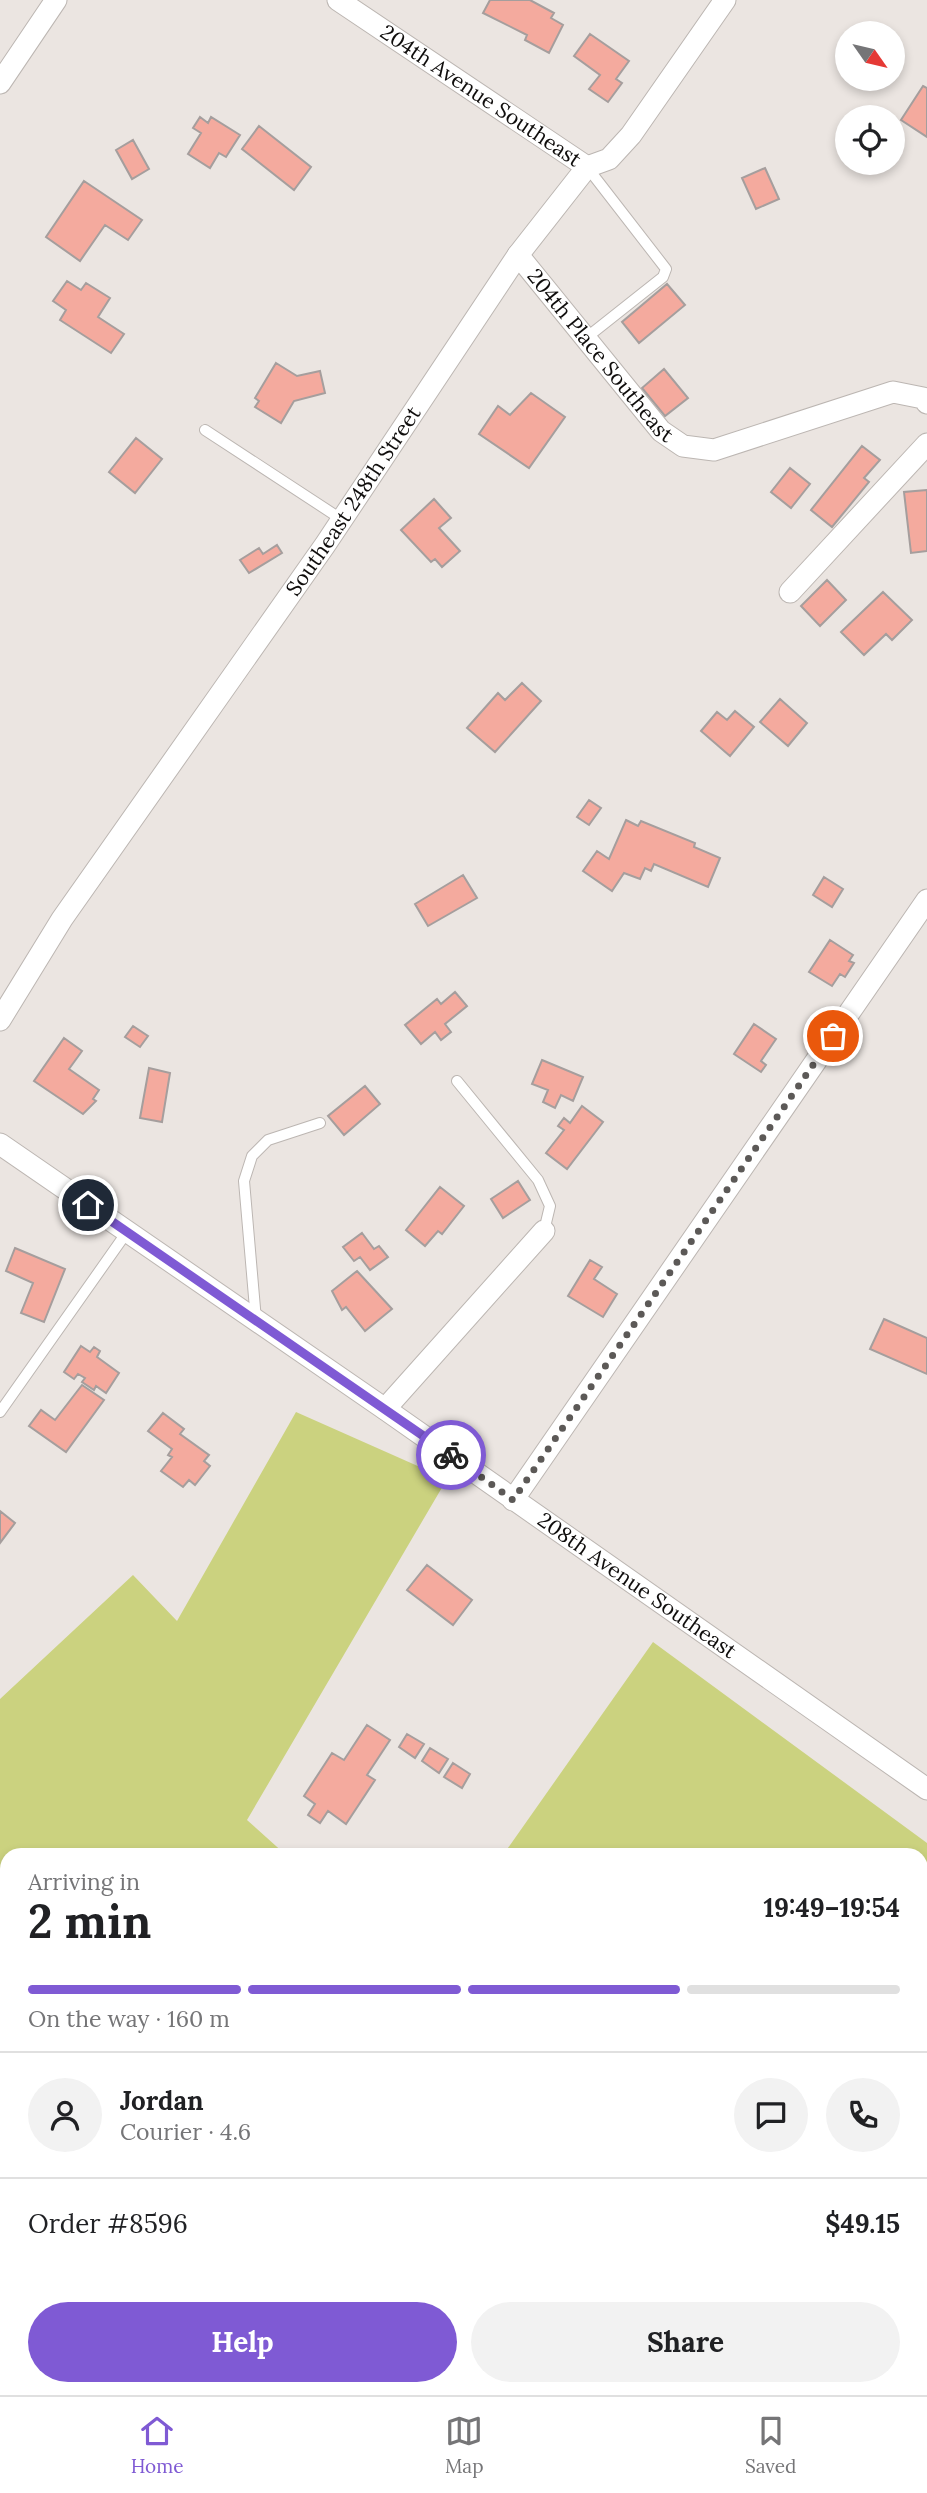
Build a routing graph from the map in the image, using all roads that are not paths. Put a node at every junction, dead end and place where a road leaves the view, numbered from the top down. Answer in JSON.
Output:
{"nodes":[{"id":1,"x":56,"y":0,"type":"edge"},
{"id":2,"x":338,"y":0,"type":"edge"},
{"id":3,"x":725,"y":0,"type":"edge"},
{"id":4,"x":0,"y":83,"type":"edge"},
{"id":5,"x":587,"y":167,"type":"junction"},
{"id":6,"x":518,"y":254,"type":"junction"},
{"id":7,"x":586,"y":338,"type":"junction"},
{"id":8,"x":927,"y":403,"type":"edge"},
{"id":9,"x":205,"y":430,"type":"dead end"},
{"id":10,"x":927,"y":444,"type":"edge"},
{"id":11,"x":341,"y":519,"type":"junction"},
{"id":12,"x":790,"y":592,"type":"dead end"},
{"id":13,"x":927,"y":900,"type":"edge"},
{"id":14,"x":0,"y":1020,"type":"edge"},
{"id":15,"x":457,"y":1081,"type":"dead end"},
{"id":16,"x":320,"y":1123,"type":"dead end"},
{"id":17,"x":0,"y":1144,"type":"edge"},
{"id":18,"x":544,"y":1231,"type":"joint"},
{"id":19,"x":127,"y":1232,"type":"junction"},
{"id":20,"x":256,"y":1320,"type":"junction"},
{"id":21,"x":386,"y":1409,"type":"junction"},
{"id":22,"x":0,"y":1412,"type":"edge"},
{"id":23,"x":513,"y":1500,"type":"junction"},
{"id":24,"x":927,"y":1789,"type":"edge"}],
"edges":[{"from":1,"to":4,"type":"street"},
{"from":2,"to":5,"type":"street","name":"204th Avenue Southeast"},
{"from":3,"to":5,"type":"street","name":"Southeast 248th Street"},
{"from":5,"to":6,"type":"street","name":"Southeast 248th Street"},
{"from":5,"to":7,"type":"lane","name":"204th Avenue Southeast"},
{"from":6,"to":7,"type":"street","name":"204th Place Southeast"},
{"from":6,"to":11,"type":"street","name":"Southeast 248th Street"},
{"from":7,"to":8,"type":"street","name":"204th Place Southeast"},
{"from":9,"to":11,"type":"lane"},
{"from":10,"to":12,"type":"street"},
{"from":11,"to":14,"type":"street","name":"Southeast 248th Street"},
{"from":13,"to":23,"type":"street"},
{"from":15,"to":18,"type":"lane"},
{"from":16,"to":20,"type":"lane"},
{"from":17,"to":19,"type":"street","name":"208th Avenue Southeast"},
{"from":18,"to":21,"type":"street"},
{"from":19,"to":20,"type":"street","name":"208th Avenue Southeast"},
{"from":19,"to":22,"type":"lane"},
{"from":20,"to":21,"type":"street","name":"208th Avenue Southeast"},
{"from":21,"to":23,"type":"street","name":"208th Avenue Southeast"},
{"from":23,"to":24,"type":"street","name":"208th Avenue Southeast"}]}
